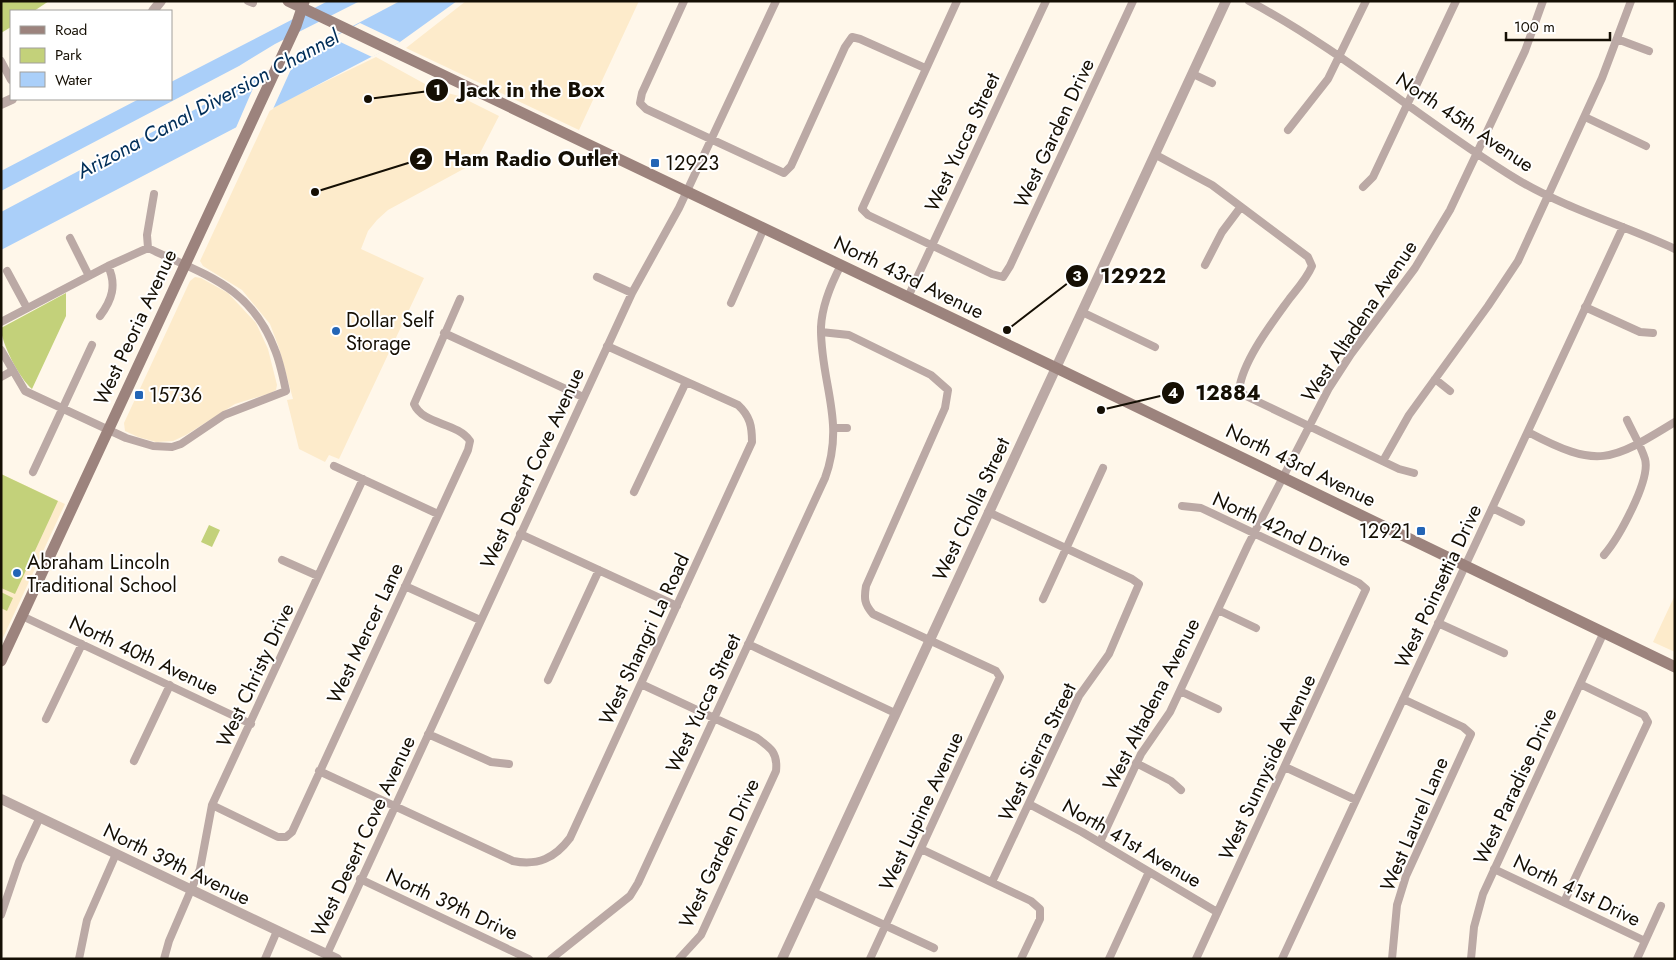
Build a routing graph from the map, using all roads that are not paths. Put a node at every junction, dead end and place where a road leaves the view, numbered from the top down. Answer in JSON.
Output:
{"nodes":[{"id":1,"x":288,"y":1,"type":"edge"},
{"id":2,"x":684,"y":1,"type":"edge"},
{"id":3,"x":776,"y":1,"type":"edge"},
{"id":4,"x":957,"y":1,"type":"edge"},
{"id":5,"x":1046,"y":1,"type":"edge"},
{"id":6,"x":1133,"y":1,"type":"edge"},
{"id":7,"x":1226,"y":1,"type":"edge"},
{"id":8,"x":1249,"y":1,"type":"edge"},
{"id":9,"x":1366,"y":1,"type":"edge"},
{"id":10,"x":1456,"y":1,"type":"edge"},
{"id":11,"x":1543,"y":1,"type":"edge"},
{"id":12,"x":1631,"y":1,"type":"edge"},
{"id":13,"x":306,"y":4,"type":"edge"},
{"id":14,"x":1617,"y":39,"type":"junction"},
{"id":15,"x":1650,"y":50,"type":"dead end"},
{"id":16,"x":1340,"y":57,"type":"junction"},
{"id":17,"x":1,"y":61,"type":"edge"},
{"id":18,"x":925,"y":68,"type":"junction"},
{"id":19,"x":1193,"y":74,"type":"junction"},
{"id":20,"x":10,"y":78,"type":"edge"},
{"id":21,"x":1212,"y":83,"type":"dead end"},
{"id":22,"x":1409,"y":104,"type":"junction"},
{"id":23,"x":1585,"y":117,"type":"junction"},
{"id":24,"x":1288,"y":130,"type":"dead end"},
{"id":25,"x":711,"y":140,"type":"junction"},
{"id":26,"x":1646,"y":146,"type":"dead end"},
{"id":27,"x":1477,"y":152,"type":"junction"},
{"id":28,"x":1156,"y":155,"type":"junction"},
{"id":29,"x":1363,"y":187,"type":"dead end"},
{"id":30,"x":687,"y":191,"type":"junction"},
{"id":31,"x":154,"y":194,"type":"dead end"},
{"id":32,"x":1548,"y":195,"type":"junction"},
{"id":33,"x":1240,"y":208,"type":"junction"},
{"id":34,"x":1623,"y":227,"type":"junction"},
{"id":35,"x":764,"y":228,"type":"junction"},
{"id":36,"x":70,"y":238,"type":"dead end"},
{"id":37,"x":932,"y":245,"type":"junction"},
{"id":38,"x":148,"y":248,"type":"junction"},
{"id":39,"x":1675,"y":249,"type":"edge"},
{"id":40,"x":185,"y":265,"type":"junction"},
{"id":41,"x":841,"y":265,"type":"junction"},
{"id":42,"x":1205,"y":265,"type":"dead end"},
{"id":43,"x":108,"y":266,"type":"junction"},
{"id":44,"x":7,"y":271,"type":"dead end"},
{"id":45,"x":90,"y":276,"type":"junction"},
{"id":46,"x":597,"y":277,"type":"dead end"},
{"id":47,"x":632,"y":293,"type":"junction"},
{"id":48,"x":908,"y":297,"type":"junction"},
{"id":49,"x":460,"y":298,"type":"dead end"},
{"id":50,"x":731,"y":303,"type":"dead end"},
{"id":51,"x":1585,"y":307,"type":"junction"},
{"id":52,"x":28,"y":308,"type":"junction"},
{"id":53,"x":1082,"y":312,"type":"junction"},
{"id":54,"x":100,"y":316,"type":"dead end"},
{"id":55,"x":1,"y":322,"type":"edge"},
{"id":56,"x":821,"y":332,"type":"junction"},
{"id":57,"x":444,"y":333,"type":"junction"},
{"id":58,"x":1652,"y":333,"type":"dead end"},
{"id":59,"x":92,"y":345,"type":"dead end"},
{"id":60,"x":607,"y":346,"type":"junction"},
{"id":61,"x":1155,"y":348,"type":"dead end"},
{"id":62,"x":1,"y":350,"type":"edge"},
{"id":63,"x":1055,"y":368,"type":"junction"},
{"id":64,"x":12,"y":371,"type":"junction"},
{"id":65,"x":1,"y":377,"type":"edge"},
{"id":66,"x":1435,"y":379,"type":"junction"},
{"id":67,"x":686,"y":382,"type":"junction"},
{"id":68,"x":1450,"y":391,"type":"dead end"},
{"id":69,"x":583,"y":397,"type":"junction"},
{"id":70,"x":62,"y":409,"type":"junction"},
{"id":71,"x":1627,"y":420,"type":"dead end"},
{"id":72,"x":1675,"y":422,"type":"edge"},
{"id":73,"x":1309,"y":426,"type":"junction"},
{"id":74,"x":834,"y":428,"type":"junction"},
{"id":75,"x":847,"y":428,"type":"dead end"},
{"id":76,"x":108,"y":430,"type":"junction"},
{"id":77,"x":1528,"y":432,"type":"junction"},
{"id":78,"x":1638,"y":445,"type":"junction"},
{"id":79,"x":1383,"y":461,"type":"junction"},
{"id":80,"x":334,"y":466,"type":"dead end"},
{"id":81,"x":1103,"y":468,"type":"dead end"},
{"id":82,"x":33,"y":472,"type":"dead end"},
{"id":83,"x":1414,"y":473,"type":"dead end"},
{"id":84,"x":1284,"y":478,"type":"junction"},
{"id":85,"x":363,"y":479,"type":"junction"},
{"id":86,"x":634,"y":492,"type":"dead end"},
{"id":87,"x":1182,"y":506,"type":"dead end"},
{"id":88,"x":1492,"y":508,"type":"junction"},
{"id":89,"x":988,"y":512,"type":"junction"},
{"id":90,"x":438,"y":514,"type":"junction"},
{"id":91,"x":1521,"y":522,"type":"dead end"},
{"id":92,"x":1253,"y":533,"type":"junction"},
{"id":93,"x":520,"y":534,"type":"junction"},
{"id":94,"x":1066,"y":548,"type":"junction"},
{"id":95,"x":1604,"y":555,"type":"dead end"},
{"id":96,"x":282,"y":560,"type":"dead end"},
{"id":97,"x":1465,"y":564,"type":"junction"},
{"id":98,"x":599,"y":570,"type":"junction"},
{"id":99,"x":318,"y":576,"type":"junction"},
{"id":100,"x":405,"y":586,"type":"junction"},
{"id":101,"x":1366,"y":589,"type":"joint"},
{"id":102,"x":1043,"y":599,"type":"dead end"},
{"id":103,"x":677,"y":606,"type":"junction"},
{"id":104,"x":1218,"y":610,"type":"junction"},
{"id":105,"x":22,"y":616,"type":"junction"},
{"id":106,"x":480,"y":620,"type":"junction"},
{"id":107,"x":1438,"y":623,"type":"junction"},
{"id":108,"x":1256,"y":628,"type":"dead end"},
{"id":109,"x":1604,"y":632,"type":"junction"},
{"id":110,"x":929,"y":640,"type":"junction"},
{"id":111,"x":82,"y":644,"type":"junction"},
{"id":112,"x":748,"y":644,"type":"junction"},
{"id":113,"x":1504,"y":653,"type":"dead end"},
{"id":114,"x":1,"y":662,"type":"edge"},
{"id":115,"x":1675,"y":667,"type":"edge"},
{"id":116,"x":548,"y":680,"type":"dead end"},
{"id":117,"x":641,"y":684,"type":"junction"},
{"id":118,"x":1580,"y":684,"type":"junction"},
{"id":119,"x":170,"y":685,"type":"junction"},
{"id":120,"x":1180,"y":691,"type":"junction"},
{"id":121,"x":1403,"y":699,"type":"junction"},
{"id":122,"x":1218,"y":709,"type":"dead end"},
{"id":123,"x":895,"y":713,"type":"junction"},
{"id":124,"x":714,"y":718,"type":"junction"},
{"id":125,"x":46,"y":720,"type":"dead end"},
{"id":126,"x":251,"y":724,"type":"junction"},
{"id":127,"x":428,"y":734,"type":"junction"},
{"id":128,"x":134,"y":761,"type":"dead end"},
{"id":129,"x":1136,"y":763,"type":"junction"},
{"id":130,"x":509,"y":764,"type":"dead end"},
{"id":131,"x":1285,"y":767,"type":"junction"},
{"id":132,"x":319,"y":771,"type":"junction"},
{"id":133,"x":1181,"y":790,"type":"dead end"},
{"id":134,"x":1,"y":799,"type":"edge"},
{"id":135,"x":1356,"y":800,"type":"junction"},
{"id":136,"x":1029,"y":804,"type":"junction"},
{"id":137,"x":212,"y":805,"type":"junction"},
{"id":138,"x":394,"y":806,"type":"junction"},
{"id":139,"x":40,"y":818,"type":"junction"},
{"id":140,"x":1100,"y":842,"type":"junction"},
{"id":141,"x":921,"y":849,"type":"junction"},
{"id":142,"x":116,"y":854,"type":"junction"},
{"id":143,"x":1494,"y":868,"type":"junction"},
{"id":144,"x":1149,"y":872,"type":"junction"},
{"id":145,"x":360,"y":879,"type":"junction"},
{"id":146,"x":992,"y":882,"type":"junction"},
{"id":147,"x":192,"y":890,"type":"junction"},
{"id":148,"x":812,"y":892,"type":"junction"},
{"id":149,"x":1564,"y":902,"type":"junction"},
{"id":150,"x":1661,"y":906,"type":"dead end"},
{"id":151,"x":1217,"y":912,"type":"junction"},
{"id":152,"x":1,"y":915,"type":"edge"},
{"id":153,"x":886,"y":926,"type":"junction"},
{"id":154,"x":278,"y":931,"type":"junction"},
{"id":155,"x":1645,"y":941,"type":"junction"},
{"id":156,"x":934,"y":948,"type":"dead end"},
{"id":157,"x":327,"y":954,"type":"junction"},
{"id":158,"x":79,"y":959,"type":"edge"},
{"id":159,"x":164,"y":959,"type":"edge"},
{"id":160,"x":265,"y":959,"type":"edge"},
{"id":161,"x":337,"y":959,"type":"edge"},
{"id":162,"x":529,"y":959,"type":"edge"},
{"id":163,"x":551,"y":959,"type":"edge"},
{"id":164,"x":679,"y":959,"type":"edge"},
{"id":165,"x":782,"y":959,"type":"edge"},
{"id":166,"x":870,"y":959,"type":"edge"},
{"id":167,"x":1021,"y":959,"type":"edge"},
{"id":168,"x":1109,"y":959,"type":"edge"},
{"id":169,"x":1196,"y":959,"type":"edge"},
{"id":170,"x":1282,"y":959,"type":"edge"},
{"id":171,"x":1392,"y":959,"type":"edge"},
{"id":172,"x":1471,"y":959,"type":"edge"},
{"id":173,"x":1637,"y":959,"type":"edge"}],
"edges":[{"from":1,"to":13,"type":"main road","name":"North 43rd Avenue"},
{"from":2,"to":25,"type":"street"},
{"from":3,"to":25,"type":"street","name":"West Desert Cove Avenue"},
{"from":4,"to":18,"type":"street"},
{"from":5,"to":37,"type":"street","name":"West Yucca Street"},
{"from":6,"to":37,"type":"street","name":"West Garden Drive"},
{"from":7,"to":19,"type":"street","name":"West Cholla Street"},
{"from":8,"to":16,"type":"street","name":"North 45th Avenue"},
{"from":9,"to":16,"type":"street"},
{"from":10,"to":22,"type":"street"},
{"from":11,"to":27,"type":"street","name":"West Altadena Avenue"},
{"from":12,"to":14,"type":"street"},
{"from":13,"to":30,"type":"main road","name":"North 43rd Avenue"},
{"from":13,"to":40,"type":"main road","name":"West Peoria Avenue"},
{"from":14,"to":15,"type":"street"},
{"from":14,"to":23,"type":"street"},
{"from":16,"to":22,"type":"street","name":"North 45th Avenue"},
{"from":16,"to":24,"type":"street"},
{"from":17,"to":20,"type":"street"},
{"from":18,"to":25,"type":"street"},
{"from":18,"to":37,"type":"street"},
{"from":19,"to":21,"type":"street"},
{"from":19,"to":28,"type":"street","name":"West Cholla Street"},
{"from":22,"to":27,"type":"street","name":"North 45th Avenue"},
{"from":22,"to":29,"type":"street"},
{"from":23,"to":26,"type":"street"},
{"from":23,"to":32,"type":"street"},
{"from":25,"to":30,"type":"street","name":"West Desert Cove Avenue"},
{"from":27,"to":32,"type":"street","name":"North 45th Avenue"},
{"from":27,"to":73,"type":"street","name":"West Altadena Avenue"},
{"from":28,"to":33,"type":"street"},
{"from":28,"to":53,"type":"street","name":"West Cholla Street"},
{"from":30,"to":35,"type":"main road","name":"North 43rd Avenue"},
{"from":30,"to":47,"type":"street","name":"West Desert Cove Avenue"},
{"from":31,"to":38,"type":"street"},
{"from":32,"to":34,"type":"street","name":"North 45th Avenue"},
{"from":32,"to":66,"type":"street"},
{"from":33,"to":42,"type":"street"},
{"from":33,"to":73,"type":"street"},
{"from":34,"to":39,"type":"street","name":"North 45th Avenue"},
{"from":34,"to":51,"type":"street","name":"West Poinsettia Drive"},
{"from":35,"to":41,"type":"main road","name":"North 43rd Avenue"},
{"from":35,"to":50,"type":"street"},
{"from":36,"to":45,"type":"street"},
{"from":37,"to":48,"type":"street","name":"West Yucca Street"},
{"from":38,"to":40,"type":"street"},
{"from":38,"to":43,"type":"street"},
{"from":40,"to":76,"type":"main road","name":"West Peoria Avenue"},
{"from":40,"to":76,"type":"street"},
{"from":41,"to":48,"type":"main road","name":"North 43rd Avenue"},
{"from":41,"to":56,"type":"street","name":"West Yucca Street"},
{"from":43,"to":45,"type":"street"},
{"from":43,"to":54,"type":"street"},
{"from":44,"to":52,"type":"street"},
{"from":45,"to":52,"type":"street"},
{"from":46,"to":47,"type":"street"},
{"from":47,"to":60,"type":"street","name":"West Desert Cove Avenue"},
{"from":48,"to":63,"type":"main road","name":"North 43rd Avenue"},
{"from":49,"to":57,"type":"street"},
{"from":51,"to":58,"type":"street"},
{"from":51,"to":77,"type":"street","name":"West Poinsettia Drive"},
{"from":52,"to":55,"type":"street"},
{"from":53,"to":61,"type":"street"},
{"from":53,"to":63,"type":"street","name":"West Cholla Street"},
{"from":56,"to":74,"type":"street","name":"West Yucca Street"},
{"from":56,"to":110,"type":"street"},
{"from":57,"to":69,"type":"street"},
{"from":57,"to":90,"type":"street","name":"West Mercer Lane"},
{"from":59,"to":70,"type":"street"},
{"from":60,"to":67,"type":"street"},
{"from":60,"to":69,"type":"street","name":"West Desert Cove Avenue"},
{"from":62,"to":64,"type":"street"},
{"from":63,"to":84,"type":"main road","name":"North 43rd Avenue"},
{"from":63,"to":89,"type":"street","name":"West Cholla Street"},
{"from":64,"to":65,"type":"street"},
{"from":64,"to":70,"type":"street"},
{"from":66,"to":68,"type":"street"},
{"from":66,"to":79,"type":"street"},
{"from":67,"to":86,"type":"street"},
{"from":67,"to":103,"type":"street","name":"West Shangri La Road"},
{"from":69,"to":93,"type":"street","name":"West Desert Cove Avenue"},
{"from":70,"to":76,"type":"street"},
{"from":70,"to":82,"type":"street"},
{"from":71,"to":78,"type":"street"},
{"from":72,"to":78,"type":"street"},
{"from":73,"to":79,"type":"street"},
{"from":73,"to":84,"type":"street","name":"West Altadena Avenue"},
{"from":74,"to":75,"type":"street"},
{"from":74,"to":112,"type":"street","name":"West Yucca Street"},
{"from":76,"to":105,"type":"main road","name":"West Peoria Avenue"},
{"from":77,"to":78,"type":"street"},
{"from":77,"to":88,"type":"street","name":"West Poinsettia Drive"},
{"from":78,"to":95,"type":"street"},
{"from":79,"to":83,"type":"street"},
{"from":80,"to":85,"type":"street"},
{"from":81,"to":94,"type":"street"},
{"from":84,"to":92,"type":"street","name":"West Altadena Avenue"},
{"from":84,"to":97,"type":"main road","name":"North 43rd Avenue"},
{"from":85,"to":90,"type":"street"},
{"from":85,"to":99,"type":"street","name":"West Christy Drive"},
{"from":87,"to":92,"type":"street","name":"North 42nd Drive"},
{"from":88,"to":91,"type":"street"},
{"from":88,"to":97,"type":"street","name":"West Poinsettia Drive"},
{"from":89,"to":94,"type":"street"},
{"from":89,"to":110,"type":"street","name":"West Cholla Street"},
{"from":90,"to":100,"type":"street","name":"West Mercer Lane"},
{"from":92,"to":101,"type":"street","name":"North 42nd Drive"},
{"from":92,"to":104,"type":"street","name":"West Altadena Avenue"},
{"from":93,"to":98,"type":"street"},
{"from":93,"to":106,"type":"street","name":"West Desert Cove Avenue"},
{"from":94,"to":102,"type":"street"},
{"from":94,"to":136,"type":"street","name":"West Sierra Street"},
{"from":96,"to":99,"type":"street"},
{"from":97,"to":107,"type":"street","name":"West Poinsettia Drive"},
{"from":97,"to":109,"type":"main road","name":"North 43rd Avenue"},
{"from":98,"to":103,"type":"street"},
{"from":98,"to":116,"type":"street"},
{"from":99,"to":126,"type":"street","name":"West Christy Drive"},
{"from":100,"to":106,"type":"street"},
{"from":100,"to":132,"type":"street","name":"West Mercer Lane"},
{"from":101,"to":131,"type":"street","name":"West Sunnyside Avenue"},
{"from":103,"to":117,"type":"street","name":"West Shangri La Road"},
{"from":104,"to":108,"type":"street"},
{"from":104,"to":120,"type":"street","name":"West Altadena Avenue"},
{"from":105,"to":111,"type":"street","name":"North 40th Avenue"},
{"from":105,"to":114,"type":"main road","name":"West Peoria Avenue"},
{"from":106,"to":127,"type":"street","name":"West Desert Cove Avenue"},
{"from":107,"to":113,"type":"street"},
{"from":107,"to":121,"type":"street","name":"West Poinsettia Drive"},
{"from":109,"to":115,"type":"main road","name":"North 43rd Avenue"},
{"from":109,"to":118,"type":"street","name":"West Paradise Drive"},
{"from":110,"to":123,"type":"street","name":"West Cholla Street"},
{"from":110,"to":141,"type":"street","name":"West Lupine Avenue"},
{"from":111,"to":119,"type":"street","name":"North 40th Avenue"},
{"from":111,"to":125,"type":"street"},
{"from":112,"to":123,"type":"street"},
{"from":112,"to":124,"type":"street","name":"West Yucca Street"},
{"from":117,"to":124,"type":"street"},
{"from":117,"to":138,"type":"street","name":"West Shangri La Road"},
{"from":118,"to":143,"type":"street","name":"West Paradise Drive"},
{"from":118,"to":149,"type":"street"},
{"from":119,"to":126,"type":"street","name":"North 40th Avenue"},
{"from":119,"to":128,"type":"street"},
{"from":120,"to":122,"type":"street"},
{"from":120,"to":129,"type":"street","name":"West Altadena Avenue"},
{"from":121,"to":135,"type":"street","name":"West Poinsettia Drive"},
{"from":121,"to":171,"type":"street","name":"West Laurel Lane"},
{"from":123,"to":148,"type":"street","name":"West Cholla Street"},
{"from":124,"to":163,"type":"street","name":"West Yucca Street"},
{"from":124,"to":164,"type":"street","name":"West Garden Drive"},
{"from":126,"to":137,"type":"street","name":"West Christy Drive"},
{"from":127,"to":130,"type":"street"},
{"from":127,"to":138,"type":"street","name":"West Desert Cove Avenue"},
{"from":129,"to":133,"type":"street"},
{"from":129,"to":140,"type":"street","name":"West Altadena Avenue"},
{"from":131,"to":135,"type":"street"},
{"from":131,"to":151,"type":"street","name":"West Sunnyside Avenue"},
{"from":132,"to":137,"type":"street","name":"West Mercer Lane"},
{"from":132,"to":138,"type":"street"},
{"from":134,"to":139,"type":"street","name":"North 39th Avenue"},
{"from":135,"to":170,"type":"street","name":"West Poinsettia Drive"},
{"from":136,"to":140,"type":"street","name":"North 41st Avenue"},
{"from":136,"to":146,"type":"street","name":"West Sierra Street"},
{"from":137,"to":147,"type":"street","name":"West Christy Drive"},
{"from":138,"to":145,"type":"street","name":"West Desert Cove Avenue"},
{"from":139,"to":142,"type":"street","name":"North 39th Avenue"},
{"from":139,"to":152,"type":"street"},
{"from":140,"to":144,"type":"street","name":"North 41st Avenue"},
{"from":141,"to":146,"type":"street"},
{"from":141,"to":153,"type":"street","name":"West Lupine Avenue"},
{"from":142,"to":147,"type":"street","name":"North 39th Avenue"},
{"from":142,"to":158,"type":"street"},
{"from":143,"to":149,"type":"street","name":"North 41st Drive"},
{"from":143,"to":172,"type":"street","name":"West Paradise Drive"},
{"from":144,"to":151,"type":"street","name":"North 41st Avenue"},
{"from":144,"to":168,"type":"street"},
{"from":145,"to":157,"type":"street","name":"West Desert Cove Avenue"},
{"from":145,"to":162,"type":"street","name":"North 39th Drive"},
{"from":146,"to":167,"type":"street"},
{"from":147,"to":154,"type":"street","name":"North 39th Avenue"},
{"from":147,"to":159,"type":"street"},
{"from":148,"to":153,"type":"street"},
{"from":148,"to":165,"type":"street","name":"West Cholla Street"},
{"from":149,"to":155,"type":"street","name":"North 41st Drive"},
{"from":150,"to":155,"type":"street"},
{"from":151,"to":169,"type":"street","name":"West Sunnyside Avenue"},
{"from":153,"to":156,"type":"street"},
{"from":153,"to":166,"type":"street","name":"West Lupine Avenue"},
{"from":154,"to":157,"type":"street","name":"North 39th Avenue"},
{"from":154,"to":160,"type":"street","name":"West Desert Cove Avenue"},
{"from":155,"to":173,"type":"street"},
{"from":157,"to":161,"type":"street","name":"North 39th Avenue"}]}
